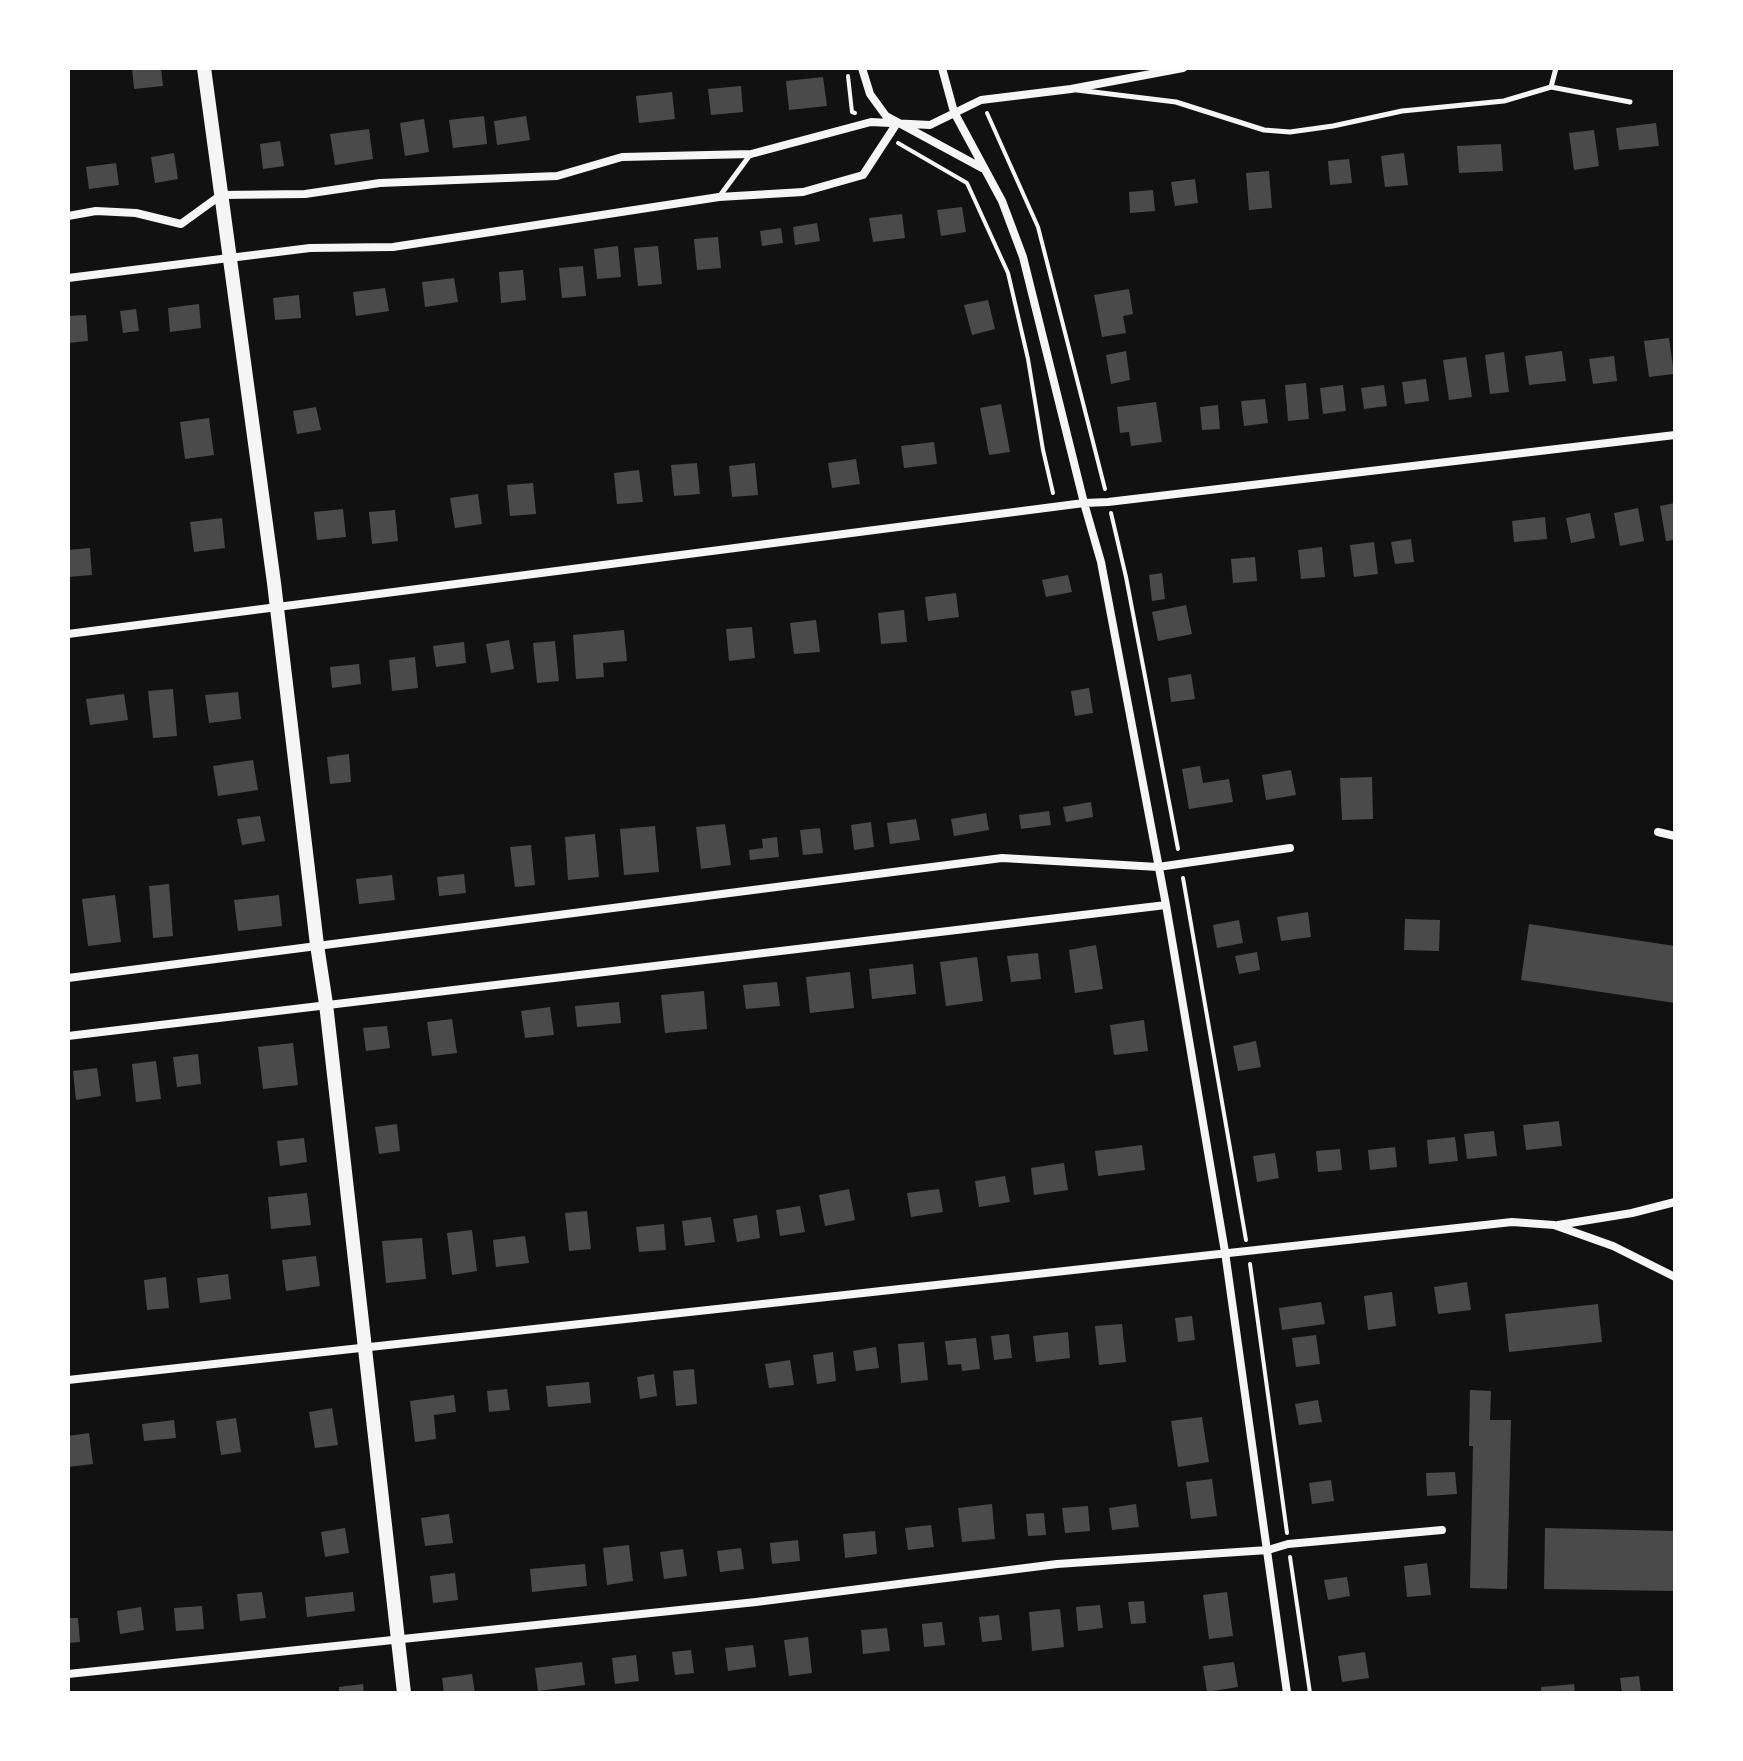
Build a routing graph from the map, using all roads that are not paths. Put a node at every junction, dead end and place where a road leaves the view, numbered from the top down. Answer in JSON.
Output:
{"nodes":[{"id":1,"x":204,"y":68,"type":"edge"},
{"id":2,"x":862,"y":68,"type":"edge"},
{"id":3,"x":942,"y":68,"type":"edge"},
{"id":4,"x":1183,"y":68,"type":"edge"},
{"id":5,"x":1556,"y":68,"type":"edge"},
{"id":6,"x":1551,"y":87,"type":"junction"},
{"id":7,"x":1071,"y":89,"type":"junction"},
{"id":8,"x":1630,"y":102,"type":"dead end"},
{"id":9,"x":954,"y":112,"type":"junction"},
{"id":10,"x":897,"y":123,"type":"junction"},
{"id":11,"x":751,"y":154,"type":"junction"},
{"id":12,"x":984,"y":169,"type":"junction"},
{"id":13,"x":221,"y":195,"type":"junction"},
{"id":14,"x":719,"y":197,"type":"junction"},
{"id":15,"x":68,"y":216,"type":"edge"},
{"id":16,"x":230,"y":257,"type":"junction"},
{"id":17,"x":68,"y":278,"type":"edge"},
{"id":18,"x":1675,"y":435,"type":"edge"},
{"id":19,"x":1084,"y":503,"type":"junction"},
{"id":20,"x":277,"y":608,"type":"junction"},
{"id":21,"x":68,"y":634,"type":"edge"},
{"id":22,"x":1658,"y":832,"type":"dead end"},
{"id":23,"x":1675,"y":836,"type":"edge"},
{"id":24,"x":1290,"y":848,"type":"dead end"},
{"id":25,"x":1158,"y":867,"type":"junction"},
{"id":26,"x":1166,"y":905,"type":"junction"},
{"id":27,"x":317,"y":945,"type":"junction"},
{"id":28,"x":68,"y":978,"type":"edge"},
{"id":29,"x":326,"y":1004,"type":"junction"},
{"id":30,"x":68,"y":1036,"type":"edge"},
{"id":31,"x":1675,"y":1202,"type":"edge"},
{"id":32,"x":1554,"y":1225,"type":"junction"},
{"id":33,"x":1225,"y":1252,"type":"junction"},
{"id":34,"x":1675,"y":1277,"type":"edge"},
{"id":35,"x":366,"y":1347,"type":"junction"},
{"id":36,"x":68,"y":1380,"type":"edge"},
{"id":37,"x":1442,"y":1530,"type":"dead end"},
{"id":38,"x":1268,"y":1550,"type":"junction"},
{"id":39,"x":399,"y":1640,"type":"junction"},
{"id":40,"x":68,"y":1674,"type":"edge"},
{"id":41,"x":404,"y":1693,"type":"edge"},
{"id":42,"x":1287,"y":1693,"type":"edge"}],
"edges":[{"from":1,"to":13,"type":"main road"},
{"from":2,"to":10,"type":"street"},
{"from":3,"to":9,"type":"street"},
{"from":4,"to":7,"type":"street"},
{"from":5,"to":6,"type":"lane"},
{"from":6,"to":7,"type":"lane"},
{"from":6,"to":8,"type":"lane"},
{"from":7,"to":9,"type":"street"},
{"from":9,"to":10,"type":"street"},
{"from":9,"to":12,"type":"street"},
{"from":10,"to":11,"type":"street"},
{"from":10,"to":12,"type":"street"},
{"from":10,"to":14,"type":"street"},
{"from":11,"to":13,"type":"street"},
{"from":11,"to":14,"type":"lane"},
{"from":12,"to":19,"type":"street"},
{"from":13,"to":15,"type":"street"},
{"from":13,"to":16,"type":"main road"},
{"from":14,"to":16,"type":"street"},
{"from":16,"to":17,"type":"street"},
{"from":16,"to":20,"type":"main road"},
{"from":18,"to":19,"type":"street"},
{"from":19,"to":20,"type":"street"},
{"from":19,"to":25,"type":"street"},
{"from":20,"to":21,"type":"street"},
{"from":20,"to":27,"type":"main road"},
{"from":22,"to":23,"type":"street"},
{"from":24,"to":25,"type":"street"},
{"from":25,"to":26,"type":"street"},
{"from":25,"to":27,"type":"street"},
{"from":26,"to":29,"type":"street"},
{"from":26,"to":33,"type":"street"},
{"from":27,"to":28,"type":"street"},
{"from":27,"to":29,"type":"main road"},
{"from":29,"to":30,"type":"street"},
{"from":29,"to":35,"type":"main road"},
{"from":31,"to":32,"type":"street"},
{"from":32,"to":33,"type":"street"},
{"from":32,"to":34,"type":"street"},
{"from":33,"to":35,"type":"street"},
{"from":33,"to":38,"type":"street"},
{"from":35,"to":36,"type":"street"},
{"from":35,"to":39,"type":"main road"},
{"from":37,"to":38,"type":"street"},
{"from":38,"to":39,"type":"street"},
{"from":38,"to":42,"type":"street"},
{"from":39,"to":40,"type":"street"},
{"from":39,"to":41,"type":"main road"}]}
